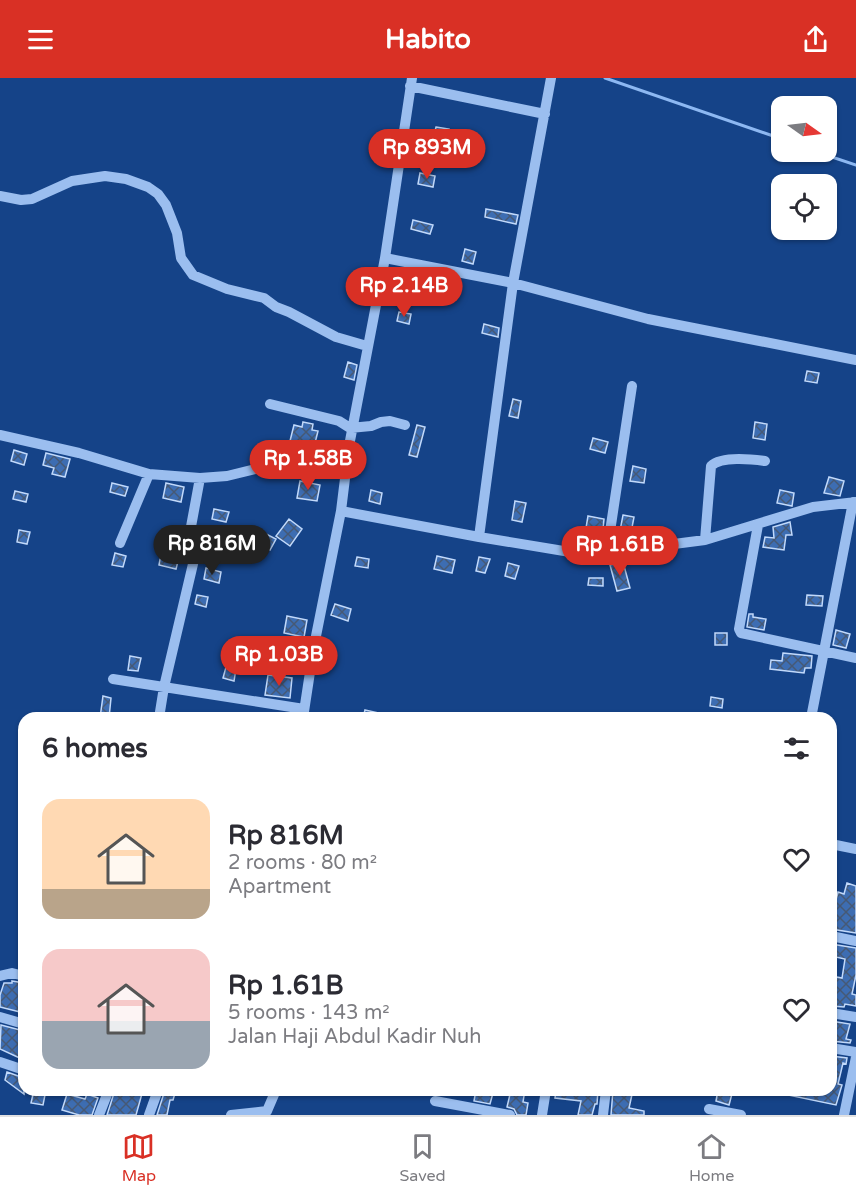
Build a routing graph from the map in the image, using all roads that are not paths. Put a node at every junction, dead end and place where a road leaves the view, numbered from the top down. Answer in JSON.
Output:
{"nodes":[{"id":1,"x":551,"y":78,"type":"edge"},
{"id":2,"x":411,"y":82,"type":"edge"},
{"id":3,"x":545,"y":114,"type":"junction"},
{"id":4,"x":0,"y":196,"type":"edge"},
{"id":5,"x":385,"y":258,"type":"junction"},
{"id":6,"x":513,"y":283,"type":"junction"},
{"id":7,"x":367,"y":346,"type":"junction"},
{"id":8,"x":856,"y":360,"type":"edge"},
{"id":9,"x":632,"y":386,"type":"dead end"},
{"id":10,"x":270,"y":404,"type":"dead end"},
{"id":11,"x":405,"y":425,"type":"dead end"},
{"id":12,"x":352,"y":428,"type":"junction"},
{"id":13,"x":0,"y":435,"type":"edge"},
{"id":14,"x":349,"y":446,"type":"junction"},
{"id":15,"x":765,"y":461,"type":"dead end"},
{"id":16,"x":149,"y":474,"type":"junction"},
{"id":17,"x":200,"y":478,"type":"junction"},
{"id":18,"x":855,"y":502,"type":"edge"},
{"id":19,"x":341,"y":511,"type":"junction"},
{"id":20,"x":758,"y":525,"type":"junction"},
{"id":21,"x":479,"y":537,"type":"junction"},
{"id":22,"x":705,"y":540,"type":"junction"},
{"id":23,"x":120,"y":543,"type":"dead end"},
{"id":24,"x":606,"y":558,"type":"junction"},
{"id":25,"x":826,"y":651,"type":"junction"},
{"id":26,"x":856,"y":658,"type":"edge"},
{"id":27,"x":113,"y":679,"type":"dead end"},
{"id":28,"x":164,"y":687,"type":"junction"},
{"id":29,"x":160,"y":712,"type":"edge"},
{"id":30,"x":294,"y":712,"type":"edge"},
{"id":31,"x":304,"y":712,"type":"edge"},
{"id":32,"x":812,"y":712,"type":"edge"},
{"id":33,"x":837,"y":845,"type":"edge"},
{"id":34,"x":856,"y":849,"type":"edge"},
{"id":35,"x":837,"y":937,"type":"edge"},
{"id":36,"x":856,"y":941,"type":"edge"},
{"id":37,"x":18,"y":974,"type":"edge"},
{"id":38,"x":0,"y":976,"type":"edge"},
{"id":39,"x":837,"y":1014,"type":"edge"},
{"id":40,"x":0,"y":1017,"type":"edge"},
{"id":41,"x":856,"y":1017,"type":"edge"},
{"id":42,"x":18,"y":1022,"type":"edge"},
{"id":43,"x":837,"y":1050,"type":"edge"},
{"id":44,"x":856,"y":1055,"type":"edge"},
{"id":45,"x":0,"y":1062,"type":"edge"},
{"id":46,"x":18,"y":1068,"type":"edge"},
{"id":47,"x":852,"y":1091,"type":"edge"},
{"id":48,"x":105,"y":1096,"type":"edge"},
{"id":49,"x":156,"y":1096,"type":"edge"},
{"id":50,"x":273,"y":1096,"type":"edge"},
{"id":51,"x":545,"y":1096,"type":"edge"},
{"id":52,"x":605,"y":1096,"type":"edge"},
{"id":53,"x":435,"y":1101,"type":"dead end"},
{"id":54,"x":709,"y":1109,"type":"dead end"},
{"id":55,"x":99,"y":1115,"type":"edge"},
{"id":56,"x":149,"y":1115,"type":"edge"},
{"id":57,"x":231,"y":1115,"type":"edge"},
{"id":58,"x":510,"y":1115,"type":"edge"},
{"id":59,"x":542,"y":1115,"type":"edge"},
{"id":60,"x":603,"y":1115,"type":"edge"},
{"id":61,"x":741,"y":1115,"type":"edge"},
{"id":62,"x":844,"y":1115,"type":"edge"}],
"edges":[{"from":1,"to":3,"type":"street"},
{"from":2,"to":3,"type":"street"},
{"from":2,"to":5,"type":"street"},
{"from":3,"to":6,"type":"street"},
{"from":4,"to":7,"type":"street"},
{"from":5,"to":6,"type":"street"},
{"from":5,"to":7,"type":"street"},
{"from":6,"to":8,"type":"street"},
{"from":6,"to":21,"type":"street"},
{"from":7,"to":12,"type":"street"},
{"from":9,"to":24,"type":"street"},
{"from":10,"to":12,"type":"street"},
{"from":11,"to":12,"type":"street"},
{"from":12,"to":14,"type":"street"},
{"from":13,"to":16,"type":"street"},
{"from":14,"to":17,"type":"street"},
{"from":14,"to":19,"type":"street"},
{"from":15,"to":22,"type":"street"},
{"from":16,"to":17,"type":"street"},
{"from":16,"to":23,"type":"street"},
{"from":17,"to":28,"type":"street"},
{"from":18,"to":20,"type":"street"},
{"from":18,"to":25,"type":"street"},
{"from":19,"to":21,"type":"street"},
{"from":19,"to":31,"type":"street"},
{"from":20,"to":22,"type":"street"},
{"from":20,"to":25,"type":"street"},
{"from":21,"to":24,"type":"street"},
{"from":22,"to":24,"type":"street"},
{"from":25,"to":26,"type":"street"},
{"from":25,"to":32,"type":"street"},
{"from":27,"to":28,"type":"street"},
{"from":28,"to":29,"type":"street"},
{"from":28,"to":30,"type":"street"},
{"from":33,"to":34,"type":"street"},
{"from":35,"to":36,"type":"street"},
{"from":37,"to":38,"type":"street"},
{"from":39,"to":41,"type":"street"},
{"from":40,"to":42,"type":"street"},
{"from":43,"to":44,"type":"street"},
{"from":44,"to":47,"type":"street"},
{"from":45,"to":46,"type":"street"},
{"from":47,"to":62,"type":"street"},
{"from":48,"to":55,"type":"street"},
{"from":49,"to":56,"type":"street"},
{"from":50,"to":57,"type":"street"},
{"from":51,"to":59,"type":"street"},
{"from":52,"to":60,"type":"street"},
{"from":53,"to":58,"type":"street"},
{"from":54,"to":61,"type":"street"}]}
